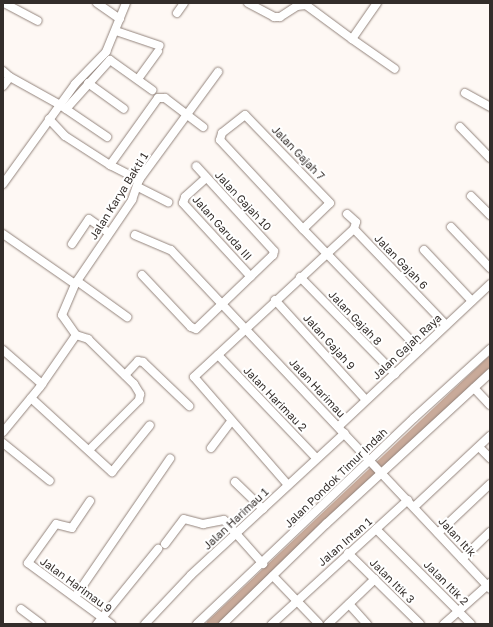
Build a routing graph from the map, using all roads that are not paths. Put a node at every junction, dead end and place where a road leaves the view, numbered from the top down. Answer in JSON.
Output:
{"nodes":[{"id":1,"x":4,"y":3,"type":"edge"},
{"id":2,"x":97,"y":3,"type":"edge"},
{"id":3,"x":126,"y":3,"type":"edge"},
{"id":4,"x":184,"y":3,"type":"edge"},
{"id":5,"x":248,"y":3,"type":"edge"},
{"id":6,"x":377,"y":3,"type":"edge"},
{"id":7,"x":300,"y":4,"type":"edge"},
{"id":8,"x":177,"y":13,"type":"dead end"},
{"id":9,"x":120,"y":19,"type":"junction"},
{"id":10,"x":38,"y":21,"type":"dead end"},
{"id":11,"x":116,"y":31,"type":"junction"},
{"id":12,"x":352,"y":38,"type":"junction"},
{"id":13,"x":396,"y":69,"type":"dead end"},
{"id":14,"x":3,"y":71,"type":"edge"},
{"id":15,"x":218,"y":72,"type":"dead end"},
{"id":16,"x":10,"y":77,"type":"junction"},
{"id":17,"x":138,"y":79,"type":"junction"},
{"id":18,"x":88,"y":84,"type":"junction"},
{"id":19,"x":3,"y":86,"type":"edge"},
{"id":20,"x":152,"y":90,"type":"dead end"},
{"id":21,"x":465,"y":93,"type":"dead end"},
{"id":22,"x":63,"y":107,"type":"junction"},
{"id":23,"x":490,"y":107,"type":"edge"},
{"id":24,"x":124,"y":109,"type":"dead end"},
{"id":25,"x":186,"y":114,"type":"junction"},
{"id":26,"x":49,"y":119,"type":"junction"},
{"id":27,"x":203,"y":127,"type":"dead end"},
{"id":28,"x":460,"y":127,"type":"dead end"},
{"id":29,"x":107,"y":137,"type":"dead end"},
{"id":30,"x":490,"y":158,"type":"edge"},
{"id":31,"x":110,"y":165,"type":"junction"},
{"id":32,"x":196,"y":166,"type":"dead end"},
{"id":33,"x":206,"y":178,"type":"junction"},
{"id":34,"x":3,"y":184,"type":"edge"},
{"id":35,"x":139,"y":184,"type":"junction"},
{"id":36,"x":471,"y":196,"type":"dead end"},
{"id":37,"x":168,"y":202,"type":"dead end"},
{"id":38,"x":347,"y":214,"type":"dead end"},
{"id":39,"x":490,"y":215,"type":"edge"},
{"id":40,"x":451,"y":227,"type":"dead end"},
{"id":41,"x":303,"y":229,"type":"junction"},
{"id":42,"x":354,"y":229,"type":"junction"},
{"id":43,"x":109,"y":233,"type":"junction"},
{"id":44,"x":3,"y":234,"type":"edge"},
{"id":45,"x":135,"y":235,"type":"dead end"},
{"id":46,"x":72,"y":244,"type":"dead end"},
{"id":47,"x":424,"y":250,"type":"dead end"},
{"id":48,"x":328,"y":253,"type":"junction"},
{"id":49,"x":490,"y":268,"type":"edge"},
{"id":50,"x":142,"y":276,"type":"dead end"},
{"id":51,"x":251,"y":277,"type":"junction"},
{"id":52,"x":300,"y":277,"type":"junction"},
{"id":53,"x":76,"y":283,"type":"junction"},
{"id":54,"x":490,"y":284,"type":"edge"},
{"id":55,"x":275,"y":300,"type":"junction"},
{"id":56,"x":472,"y":301,"type":"junction"},
{"id":57,"x":224,"y":304,"type":"junction"},
{"id":58,"x":127,"y":317,"type":"dead end"},
{"id":59,"x":446,"y":325,"type":"junction"},
{"id":60,"x":246,"y":327,"type":"junction"},
{"id":61,"x":76,"y":335,"type":"junction"},
{"id":62,"x":3,"y":350,"type":"edge"},
{"id":63,"x":420,"y":350,"type":"junction"},
{"id":64,"x":490,"y":350,"type":"edge"},
{"id":65,"x":218,"y":355,"type":"junction"},
{"id":66,"x":490,"y":373,"type":"edge"},
{"id":67,"x":395,"y":374,"type":"junction"},
{"id":68,"x":125,"y":375,"type":"junction"},
{"id":69,"x":42,"y":384,"type":"junction"},
{"id":70,"x":474,"y":388,"type":"junction"},
{"id":71,"x":31,"y":398,"type":"junction"},
{"id":72,"x":366,"y":400,"type":"junction"},
{"id":73,"x":490,"y":405,"type":"edge"},
{"id":74,"x":189,"y":406,"type":"dead end"},
{"id":75,"x":231,"y":421,"type":"junction"},
{"id":76,"x":150,"y":425,"type":"dead end"},
{"id":77,"x":5,"y":426,"type":"edge"},
{"id":78,"x":338,"y":426,"type":"junction"},
{"id":79,"x":345,"y":433,"type":"junction"},
{"id":80,"x":490,"y":436,"type":"edge"},
{"id":81,"x":3,"y":443,"type":"edge"},
{"id":82,"x":479,"y":446,"type":"junction"},
{"id":83,"x":211,"y":448,"type":"dead end"},
{"id":84,"x":89,"y":450,"type":"junction"},
{"id":85,"x":316,"y":458,"type":"junction"},
{"id":86,"x":490,"y":458,"type":"edge"},
{"id":87,"x":170,"y":459,"type":"dead end"},
{"id":88,"x":372,"y":462,"type":"junction"},
{"id":89,"x":382,"y":472,"type":"junction"},
{"id":90,"x":50,"y":481,"type":"dead end"},
{"id":91,"x":235,"y":482,"type":"dead end"},
{"id":92,"x":490,"y":484,"type":"edge"},
{"id":93,"x":288,"y":485,"type":"junction"},
{"id":94,"x":90,"y":500,"type":"dead end"},
{"id":95,"x":408,"y":500,"type":"junction"},
{"id":96,"x":414,"y":507,"type":"junction"},
{"id":97,"x":263,"y":509,"type":"junction"},
{"id":98,"x":376,"y":529,"type":"junction"},
{"id":99,"x":490,"y":532,"type":"edge"},
{"id":100,"x":237,"y":534,"type":"junction"},
{"id":101,"x":438,"y":534,"type":"junction"},
{"id":102,"x":348,"y":553,"type":"junction"},
{"id":103,"x":462,"y":559,"type":"junction"},
{"id":104,"x":263,"y":564,"type":"junction"},
{"id":105,"x":273,"y":576,"type":"junction"},
{"id":106,"x":375,"y":579,"type":"junction"},
{"id":107,"x":489,"y":585,"type":"edge"},
{"id":108,"x":75,"y":598,"type":"junction"},
{"id":109,"x":296,"y":601,"type":"junction"},
{"id":110,"x":349,"y":604,"type":"junction"},
{"id":111,"x":21,"y":609,"type":"dead end"},
{"id":112,"x":458,"y":611,"type":"junction"},
{"id":113,"x":102,"y":617,"type":"junction"},
{"id":114,"x":41,"y":624,"type":"edge"},
{"id":115,"x":97,"y":624,"type":"edge"},
{"id":116,"x":111,"y":624,"type":"edge"},
{"id":117,"x":145,"y":624,"type":"edge"},
{"id":118,"x":197,"y":624,"type":"edge"},
{"id":119,"x":223,"y":624,"type":"edge"},
{"id":120,"x":272,"y":624,"type":"edge"},
{"id":121,"x":319,"y":624,"type":"edge"},
{"id":122,"x":328,"y":624,"type":"edge"},
{"id":123,"x":367,"y":624,"type":"edge"},
{"id":124,"x":420,"y":624,"type":"edge"},
{"id":125,"x":444,"y":624,"type":"edge"},
{"id":126,"x":471,"y":624,"type":"edge"}],
"edges":[{"from":1,"to":10,"type":"street"},
{"from":2,"to":9,"type":"street"},
{"from":3,"to":9,"type":"street"},
{"from":4,"to":8,"type":"street"},
{"from":5,"to":7,"type":"street"},
{"from":6,"to":12,"type":"street"},
{"from":7,"to":12,"type":"street"},
{"from":9,"to":11,"type":"street"},
{"from":11,"to":17,"type":"street"},
{"from":11,"to":22,"type":"street"},
{"from":12,"to":13,"type":"street"},
{"from":14,"to":16,"type":"street"},
{"from":15,"to":25,"type":"street","name":"Jalan Karya Bakti 1"},
{"from":16,"to":19,"type":"street"},
{"from":16,"to":22,"type":"street"},
{"from":17,"to":18,"type":"street"},
{"from":17,"to":20,"type":"street"},
{"from":18,"to":22,"type":"street"},
{"from":18,"to":24,"type":"street"},
{"from":21,"to":23,"type":"street"},
{"from":22,"to":26,"type":"street"},
{"from":22,"to":29,"type":"street"},
{"from":25,"to":27,"type":"street"},
{"from":25,"to":31,"type":"street"},
{"from":25,"to":35,"type":"street","name":"Jalan Karya Bakti 1"},
{"from":26,"to":31,"type":"street"},
{"from":26,"to":34,"type":"street"},
{"from":28,"to":30,"type":"street"},
{"from":31,"to":35,"type":"street"},
{"from":32,"to":33,"type":"street","name":"Jalan Gajah 10"},
{"from":33,"to":51,"type":"street","name":"Jalan Gajah 10"},
{"from":33,"to":51,"type":"street","name":"Jalan Garuda III"},
{"from":35,"to":37,"type":"street"},
{"from":35,"to":43,"type":"street","name":"Jalan Karya Bakti 1"},
{"from":36,"to":39,"type":"street"},
{"from":38,"to":42,"type":"street","name":"Jalan Gajah 6"},
{"from":40,"to":49,"type":"street"},
{"from":41,"to":41,"type":"street","name":"Jalan Gajah 7"},
{"from":41,"to":48,"type":"street"},
{"from":42,"to":48,"type":"street"},
{"from":42,"to":59,"type":"street","name":"Jalan Gajah 6"},
{"from":43,"to":46,"type":"street"},
{"from":43,"to":53,"type":"street","name":"Jalan Karya Bakti 1"},
{"from":44,"to":53,"type":"street"},
{"from":45,"to":57,"type":"street","name":"Jalan Harimau"},
{"from":47,"to":56,"type":"street"},
{"from":48,"to":52,"type":"street"},
{"from":48,"to":63,"type":"street"},
{"from":50,"to":57,"type":"street"},
{"from":51,"to":57,"type":"street"},
{"from":52,"to":55,"type":"street"},
{"from":52,"to":67,"type":"street","name":"Jalan Gajah 8"},
{"from":53,"to":58,"type":"street"},
{"from":53,"to":61,"type":"street","name":"Jalan Karya Bakti 1"},
{"from":54,"to":56,"type":"street","name":"Jalan Gajah Raya"},
{"from":55,"to":60,"type":"street"},
{"from":55,"to":72,"type":"street","name":"Jalan Gajah 9"},
{"from":56,"to":59,"type":"street","name":"Jalan Gajah Raya"},
{"from":57,"to":60,"type":"street","name":"Jalan Harimau"},
{"from":59,"to":63,"type":"street","name":"Jalan Gajah Raya"},
{"from":60,"to":65,"type":"street"},
{"from":60,"to":78,"type":"street","name":"Jalan Harimau"},
{"from":61,"to":68,"type":"street"},
{"from":61,"to":69,"type":"street"},
{"from":62,"to":69,"type":"street"},
{"from":63,"to":67,"type":"street","name":"Jalan Gajah Raya"},
{"from":64,"to":88,"type":"street","name":"Jalan Pondok Timur Indah"},
{"from":65,"to":75,"type":"street"},
{"from":65,"to":85,"type":"street","name":"Jalan Harimau 2"},
{"from":66,"to":70,"type":"street"},
{"from":67,"to":72,"type":"street","name":"Jalan Gajah Raya"},
{"from":68,"to":74,"type":"street"},
{"from":68,"to":84,"type":"street"},
{"from":69,"to":71,"type":"street"},
{"from":70,"to":73,"type":"street"},
{"from":70,"to":89,"type":"street"},
{"from":71,"to":77,"type":"street"},
{"from":71,"to":84,"type":"street"},
{"from":72,"to":78,"type":"street","name":"Jalan Gajah Raya"},
{"from":75,"to":83,"type":"street"},
{"from":75,"to":93,"type":"street"},
{"from":76,"to":84,"type":"street"},
{"from":78,"to":79,"type":"street","name":"Jalan Harimau"},
{"from":79,"to":85,"type":"street","name":"Jalan Harimau 1"},
{"from":79,"to":88,"type":"street","name":"Jalan Harimau"},
{"from":80,"to":82,"type":"street"},
{"from":81,"to":90,"type":"street"},
{"from":82,"to":86,"type":"street"},
{"from":82,"to":96,"type":"street"},
{"from":85,"to":93,"type":"street","name":"Jalan Harimau 1"},
{"from":87,"to":108,"type":"street"},
{"from":88,"to":89,"type":"street","name":"Jalan Harimau"},
{"from":88,"to":104,"type":"street","name":"Jalan Pondok Timur Indah"},
{"from":89,"to":95,"type":"street","name":"Jalan Itik"},
{"from":89,"to":105,"type":"street"},
{"from":91,"to":97,"type":"street"},
{"from":92,"to":101,"type":"street"},
{"from":93,"to":97,"type":"street","name":"Jalan Harimau 1"},
{"from":94,"to":108,"type":"street","name":"Jalan Harimau 9"},
{"from":95,"to":96,"type":"street","name":"Jalan Itik"},
{"from":95,"to":98,"type":"street","name":"Jalan Intan 1"},
{"from":96,"to":101,"type":"street","name":"Jalan Itik"},
{"from":97,"to":100,"type":"street","name":"Jalan Harimau 1"},
{"from":98,"to":102,"type":"street","name":"Jalan Intan 1"},
{"from":98,"to":112,"type":"street","name":"Jalan Itik 2"},
{"from":99,"to":103,"type":"street"},
{"from":100,"to":104,"type":"street"},
{"from":100,"to":113,"type":"street"},
{"from":100,"to":117,"type":"street","name":"Jalan Harimau 1"},
{"from":101,"to":103,"type":"street","name":"Jalan Itik"},
{"from":102,"to":106,"type":"street","name":"Jalan Itik 3"},
{"from":102,"to":109,"type":"street","name":"Jalan Intan 1"},
{"from":103,"to":107,"type":"street","name":"Jalan Itik"},
{"from":104,"to":118,"type":"street","name":"Jalan Pondok Timur Indah"},
{"from":105,"to":109,"type":"street"},
{"from":105,"to":119,"type":"street"},
{"from":106,"to":110,"type":"street"},
{"from":106,"to":124,"type":"street","name":"Jalan Itik 3"},
{"from":107,"to":112,"type":"street"},
{"from":108,"to":113,"type":"street","name":"Jalan Harimau 9"},
{"from":109,"to":120,"type":"street","name":"Jalan Intan 1"},
{"from":109,"to":121,"type":"street"},
{"from":110,"to":122,"type":"street"},
{"from":110,"to":123,"type":"street"},
{"from":111,"to":114,"type":"street"},
{"from":112,"to":125,"type":"street"},
{"from":112,"to":126,"type":"street","name":"Jalan Itik 2"},
{"from":113,"to":115,"type":"street"},
{"from":113,"to":116,"type":"street","name":"Jalan Harimau 9"}]}
